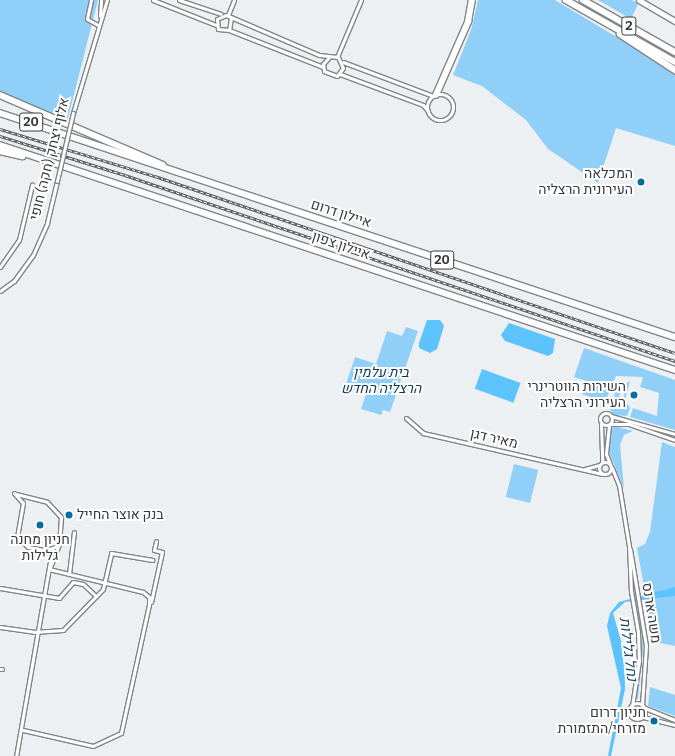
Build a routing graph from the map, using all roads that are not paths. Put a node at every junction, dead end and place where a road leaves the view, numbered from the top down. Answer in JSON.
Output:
{"nodes":[{"id":1,"x":91,"y":0,"type":"edge"},
{"id":2,"x":101,"y":0,"type":"edge"},
{"id":3,"x":107,"y":0,"type":"edge"},
{"id":4,"x":153,"y":0,"type":"edge"},
{"id":5,"x":179,"y":0,"type":"edge"},
{"id":6,"x":234,"y":0,"type":"edge"},
{"id":7,"x":361,"y":0,"type":"edge"},
{"id":8,"x":472,"y":0,"type":"edge"},
{"id":9,"x":566,"y":0,"type":"edge"},
{"id":10,"x":583,"y":0,"type":"edge"},
{"id":11,"x":639,"y":0,"type":"edge"},
{"id":12,"x":223,"y":15,"type":"junction"},
{"id":13,"x":229,"y":17,"type":"junction"},
{"id":14,"x":99,"y":19,"type":"junction"},
{"id":15,"x":601,"y":20,"type":"junction"},
{"id":16,"x":675,"y":21,"type":"edge"},
{"id":17,"x":98,"y":25,"type":"junction"},
{"id":18,"x":216,"y":25,"type":"junction"},
{"id":19,"x":229,"y":30,"type":"junction"},
{"id":20,"x":675,"y":52,"type":"edge"},
{"id":21,"x":329,"y":57,"type":"junction"},
{"id":22,"x":337,"y":57,"type":"junction"},
{"id":23,"x":343,"y":62,"type":"junction"},
{"id":24,"x":675,"y":62,"type":"edge"},
{"id":25,"x":323,"y":68,"type":"junction"},
{"id":26,"x":675,"y":70,"type":"edge"},
{"id":27,"x":340,"y":74,"type":"junction"},
{"id":28,"x":0,"y":95,"type":"edge"},
{"id":29,"x":434,"y":96,"type":"junction"},
{"id":30,"x":428,"y":111,"type":"junction"},
{"id":31,"x":0,"y":113,"type":"edge"},
{"id":32,"x":0,"y":145,"type":"edge"},
{"id":33,"x":0,"y":151,"type":"edge"},
{"id":34,"x":56,"y":163,"type":"junction"},
{"id":35,"x":208,"y":183,"type":"junction"},
{"id":36,"x":32,"y":185,"type":"dead end"},
{"id":37,"x":0,"y":267,"type":"edge"},
{"id":38,"x":0,"y":291,"type":"edge"},
{"id":39,"x":675,"y":337,"type":"edge"},
{"id":40,"x":675,"y":370,"type":"edge"},
{"id":41,"x":611,"y":416,"type":"junction"},
{"id":42,"x":406,"y":418,"type":"dead end"},
{"id":43,"x":601,"y":424,"type":"junction"},
{"id":44,"x":609,"y":425,"type":"junction"},
{"id":45,"x":675,"y":434,"type":"edge"},
{"id":46,"x":675,"y":440,"type":"edge"},
{"id":47,"x":601,"y":463,"type":"junction"},
{"id":48,"x":610,"y":464,"type":"junction"},
{"id":49,"x":612,"y":468,"type":"junction"},
{"id":50,"x":582,"y":470,"type":"junction"},
{"id":51,"x":604,"y":474,"type":"junction"},
{"id":52,"x":616,"y":480,"type":"junction"},
{"id":53,"x":74,"y":532,"type":"dead end"},
{"id":54,"x":156,"y":541,"type":"dead end"},
{"id":55,"x":59,"y":544,"type":"junction"},
{"id":56,"x":629,"y":548,"type":"junction"},
{"id":57,"x":49,"y":551,"type":"junction"},
{"id":58,"x":152,"y":560,"type":"dead end"},
{"id":59,"x":49,"y":569,"type":"junction"},
{"id":60,"x":69,"y":574,"type":"junction"},
{"id":61,"x":105,"y":582,"type":"junction"},
{"id":62,"x":0,"y":588,"type":"edge"},
{"id":63,"x":96,"y":596,"type":"junction"},
{"id":64,"x":44,"y":597,"type":"junction"},
{"id":65,"x":144,"y":626,"type":"junction"},
{"id":66,"x":0,"y":627,"type":"edge"},
{"id":67,"x":38,"y":631,"type":"junction"},
{"id":68,"x":632,"y":706,"type":"junction"},
{"id":69,"x":643,"y":706,"type":"junction"},
{"id":70,"x":643,"y":717,"type":"junction"},
{"id":71,"x":675,"y":720,"type":"edge"},
{"id":72,"x":675,"y":725,"type":"edge"},
{"id":73,"x":23,"y":730,"type":"junction"},
{"id":74,"x":16,"y":756,"type":"edge"}],
"edges":[{"from":1,"to":17,"type":"street"},
{"from":2,"to":14,"type":"street","name":"אלוף יצחק (חקה) חופי"},
{"from":3,"to":14,"type":"street","name":"אלוף יצחק (חקה) חופי"},
{"from":4,"to":18,"type":"street"},
{"from":5,"to":12,"type":"street"},
{"from":6,"to":13,"type":"street"},
{"from":7,"to":22,"type":"street"},
{"from":8,"to":29,"type":"highway"},
{"from":9,"to":15,"type":"highway","number":"2"},
{"from":10,"to":20,"type":"highway","number":"2"},
{"from":11,"to":16,"type":"main road"},
{"from":12,"to":13,"type":"street"},
{"from":12,"to":18,"type":"street"},
{"from":13,"to":19,"type":"street"},
{"from":13,"to":21,"type":"street"},
{"from":14,"to":17,"type":"street","name":"אלוף יצחק (חקה) חופי"},
{"from":15,"to":24,"type":"highway","number":"2"},
{"from":15,"to":26,"type":"highway"},
{"from":17,"to":38,"type":"street","name":"אלוף יצחק (חקה) חופי","bridge":true},
{"from":18,"to":19,"type":"street"},
{"from":19,"to":25,"type":"street"},
{"from":21,"to":22,"type":"street"},
{"from":21,"to":25,"type":"street"},
{"from":22,"to":23,"type":"street"},
{"from":23,"to":27,"type":"street"},
{"from":23,"to":29,"type":"street"},
{"from":25,"to":27,"type":"street"},
{"from":27,"to":30,"type":"street"},
{"from":28,"to":35,"type":"highway"},
{"from":29,"to":30,"type":"street"},
{"from":29,"to":30,"type":"street"},
{"from":31,"to":35,"type":"highway","name":"איילון דרום","number":"20"},
{"from":32,"to":34,"type":"highway","name":"איילון צפון","number":"20"},
{"from":33,"to":34,"type":"highway"},
{"from":34,"to":40,"type":"highway","name":"איילון צפון","number":"20"},
{"from":35,"to":39,"type":"highway","name":"איילון דרום","number":"20"},
{"from":36,"to":37,"type":"street"},
{"from":41,"to":43,"type":"street"},
{"from":41,"to":44,"type":"street"},
{"from":41,"to":45,"type":"street"},
{"from":42,"to":50,"type":"street","name":"מאיר דגן"},
{"from":43,"to":44,"type":"street"},
{"from":43,"to":47,"type":"street"},
{"from":44,"to":46,"type":"street"},
{"from":44,"to":48,"type":"street"},
{"from":47,"to":48,"type":"street"},
{"from":47,"to":50,"type":"street"},
{"from":47,"to":51,"type":"street"},
{"from":48,"to":49,"type":"street","name":"משה ארנס"},
{"from":49,"to":51,"type":"street"},
{"from":49,"to":52,"type":"street","name":"משה ארנס"},
{"from":50,"to":51,"type":"street","name":"מאיר דגן"},
{"from":51,"to":52,"type":"street"},
{"from":52,"to":56,"type":"street","name":"משה ארנס"},
{"from":53,"to":60,"type":"street"},
{"from":54,"to":65,"type":"street"},
{"from":55,"to":57,"type":"street"},
{"from":55,"to":57,"type":"street"},
{"from":55,"to":59,"type":"street"},
{"from":56,"to":68,"type":"street","name":"משה ארנס"},
{"from":56,"to":69,"type":"street","name":"משה ארנס"},
{"from":57,"to":59,"type":"street"},
{"from":58,"to":61,"type":"street"},
{"from":59,"to":60,"type":"street"},
{"from":59,"to":64,"type":"street"},
{"from":60,"to":61,"type":"street"},
{"from":61,"to":63,"type":"street"},
{"from":61,"to":65,"type":"street"},
{"from":62,"to":64,"type":"street"},
{"from":63,"to":64,"type":"street"},
{"from":63,"to":67,"type":"street"},
{"from":64,"to":67,"type":"street"},
{"from":65,"to":73,"type":"street"},
{"from":66,"to":67,"type":"street"},
{"from":67,"to":73,"type":"street"},
{"from":68,"to":69,"type":"street"},
{"from":68,"to":70,"type":"street"},
{"from":69,"to":70,"type":"street","name":"משה ארנס"},
{"from":69,"to":71,"type":"street"},
{"from":70,"to":72,"type":"street"},
{"from":73,"to":74,"type":"street"}]}
